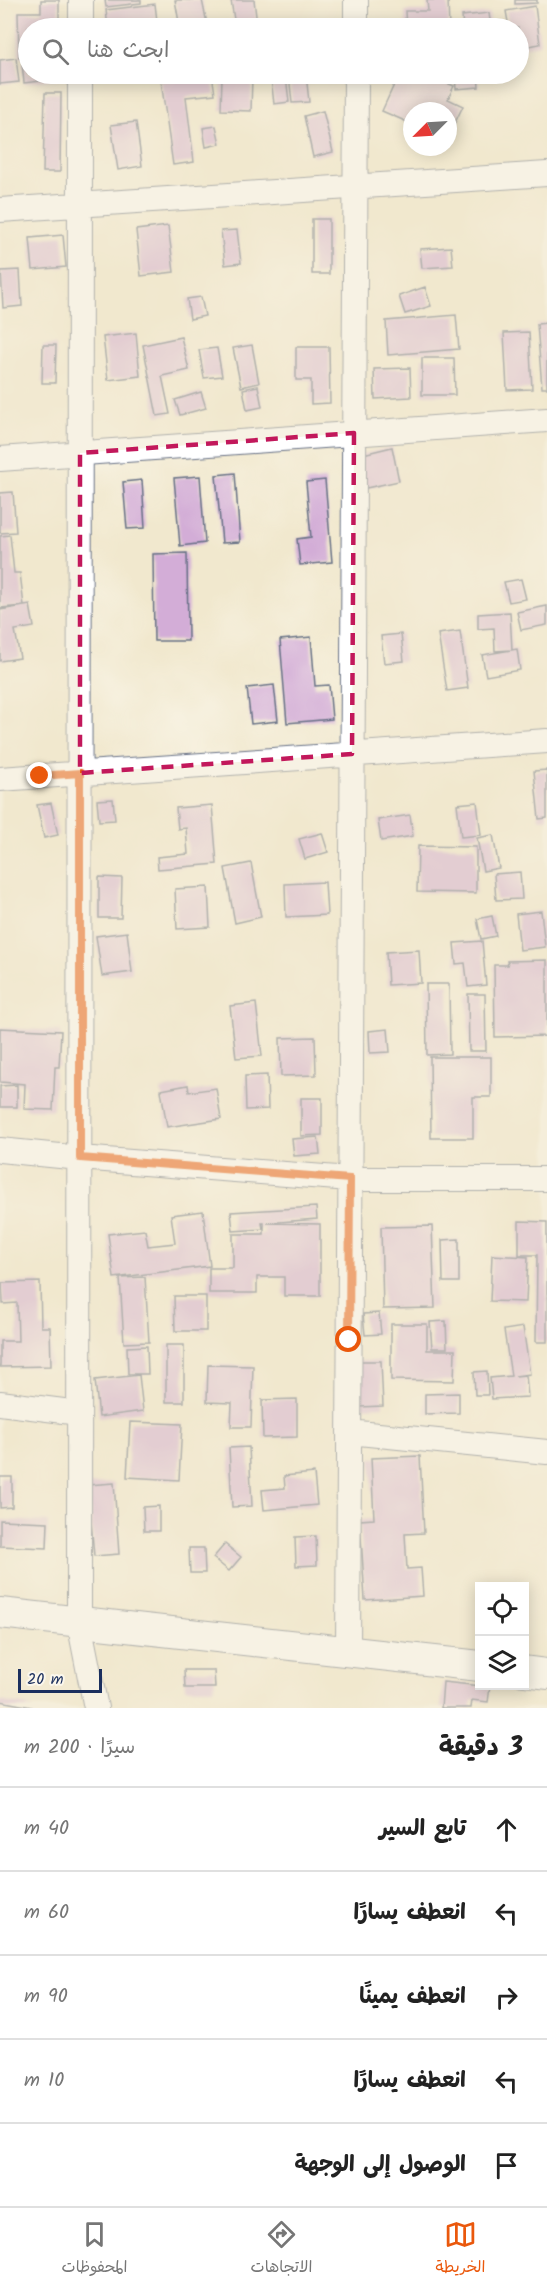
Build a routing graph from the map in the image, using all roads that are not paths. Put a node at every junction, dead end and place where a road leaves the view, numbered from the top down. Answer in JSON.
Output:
{"nodes":[{"id":1,"x":81,"y":0,"type":"edge"},
{"id":2,"x":356,"y":0,"type":"edge"},
{"id":3,"x":81,"y":18,"type":"edge"},
{"id":4,"x":356,"y":18,"type":"edge"},
{"id":5,"x":81,"y":84,"type":"edge"},
{"id":6,"x":356,"y":84,"type":"edge"},
{"id":7,"x":547,"y":174,"type":"edge"},
{"id":8,"x":356,"y":187,"type":"junction"},
{"id":9,"x":80,"y":205,"type":"junction"},
{"id":10,"x":0,"y":210,"type":"edge"},
{"id":11,"x":547,"y":420,"type":"edge"},
{"id":12,"x":354,"y":433,"type":"junction"},
{"id":13,"x":80,"y":453,"type":"junction"},
{"id":14,"x":0,"y":459,"type":"edge"},
{"id":15,"x":547,"y":741,"type":"edge"},
{"id":16,"x":352,"y":754,"type":"junction"},
{"id":17,"x":80,"y":773,"type":"junction"},
{"id":18,"x":0,"y":778,"type":"edge"},
{"id":19,"x":0,"y":1150,"type":"edge"},
{"id":20,"x":80,"y":1158,"type":"junction"},
{"id":21,"x":350,"y":1179,"type":"junction"},
{"id":22,"x":547,"y":1179,"type":"edge"},
{"id":23,"x":0,"y":1403,"type":"edge"},
{"id":24,"x":79,"y":1413,"type":"junction"},
{"id":25,"x":349,"y":1432,"type":"junction"},
{"id":26,"x":547,"y":1452,"type":"edge"},
{"id":27,"x":0,"y":1613,"type":"edge"},
{"id":28,"x":79,"y":1622,"type":"junction"},
{"id":29,"x":348,"y":1652,"type":"junction"},
{"id":30,"x":475,"y":1665,"type":"edge"},
{"id":31,"x":529,"y":1672,"type":"edge"},
{"id":32,"x":547,"y":1674,"type":"edge"},
{"id":33,"x":96,"y":1708,"type":"edge"}],
"edges":[{"from":1,"to":3,"type":"street"},
{"from":2,"to":4,"type":"street"},
{"from":5,"to":9,"type":"street"},
{"from":6,"to":8,"type":"street"},
{"from":7,"to":8,"type":"street"},
{"from":8,"to":9,"type":"street"},
{"from":8,"to":12,"type":"street"},
{"from":9,"to":10,"type":"street"},
{"from":9,"to":13,"type":"street"},
{"from":11,"to":12,"type":"street"},
{"from":12,"to":13,"type":"street"},
{"from":12,"to":16,"type":"street"},
{"from":13,"to":14,"type":"street"},
{"from":13,"to":17,"type":"street"},
{"from":15,"to":16,"type":"street"},
{"from":16,"to":17,"type":"street"},
{"from":16,"to":21,"type":"street"},
{"from":17,"to":18,"type":"street"},
{"from":17,"to":20,"type":"street"},
{"from":19,"to":20,"type":"street"},
{"from":20,"to":21,"type":"street"},
{"from":20,"to":24,"type":"street"},
{"from":21,"to":22,"type":"street"},
{"from":21,"to":25,"type":"street"},
{"from":23,"to":24,"type":"street"},
{"from":24,"to":28,"type":"street"},
{"from":25,"to":26,"type":"street"},
{"from":25,"to":29,"type":"street"},
{"from":27,"to":28,"type":"street"},
{"from":28,"to":29,"type":"street"},
{"from":28,"to":33,"type":"street"},
{"from":29,"to":30,"type":"street"},
{"from":31,"to":32,"type":"street"}]}
